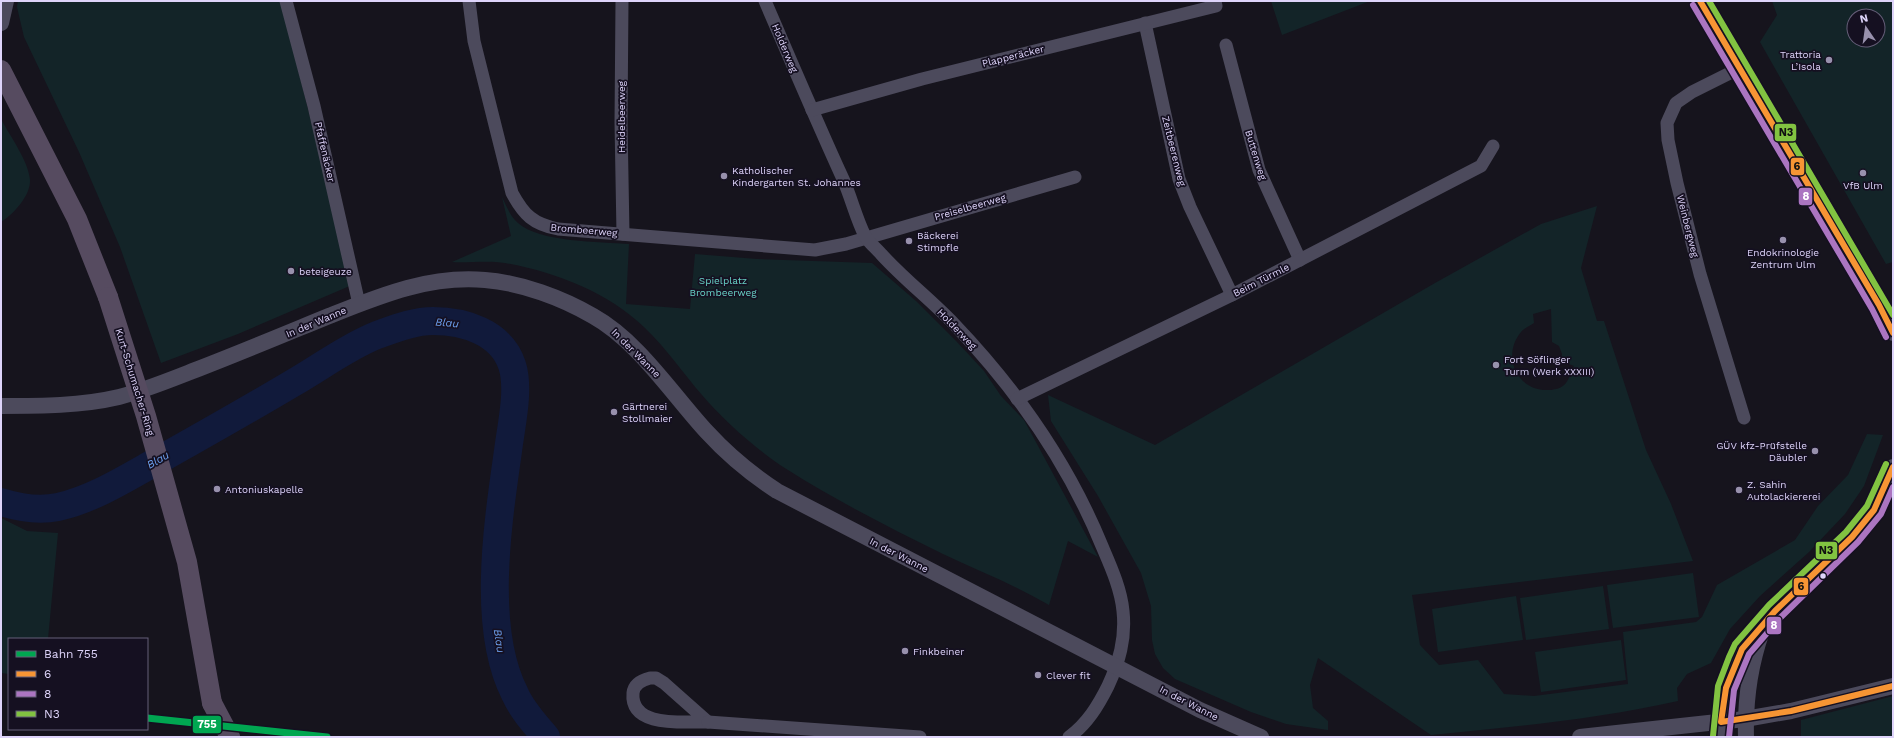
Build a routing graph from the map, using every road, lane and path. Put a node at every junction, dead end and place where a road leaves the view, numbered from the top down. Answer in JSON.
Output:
{"nodes":[{"id":1,"x":6,"y":1,"type":"edge"},
{"id":2,"x":286,"y":1,"type":"edge"},
{"id":3,"x":469,"y":1,"type":"edge"},
{"id":4,"x":622,"y":1,"type":"edge"},
{"id":5,"x":765,"y":1,"type":"edge"},
{"id":6,"x":1700,"y":1,"type":"edge"},
{"id":7,"x":1216,"y":3,"type":"edge"},
{"id":8,"x":1,"y":22,"type":"edge"},
{"id":9,"x":1145,"y":23,"type":"junction"},
{"id":10,"x":1226,"y":45,"type":"dead end"},
{"id":11,"x":1740,"y":68,"type":"junction"},
{"id":12,"x":1,"y":70,"type":"edge"},
{"id":13,"x":812,"y":110,"type":"junction"},
{"id":14,"x":1493,"y":146,"type":"dead end"},
{"id":15,"x":1074,"y":177,"type":"dead end"},
{"id":16,"x":623,"y":234,"type":"junction"},
{"id":17,"x":866,"y":237,"type":"junction"},
{"id":18,"x":1300,"y":260,"type":"junction"},
{"id":19,"x":1232,"y":295,"type":"junction"},
{"id":20,"x":359,"y":304,"type":"junction"},
{"id":21,"x":1893,"y":333,"type":"edge"},
{"id":22,"x":1017,"y":399,"type":"junction"},
{"id":23,"x":1,"y":406,"type":"edge"},
{"id":24,"x":1744,"y":418,"type":"dead end"},
{"id":25,"x":1893,"y":467,"type":"edge"},
{"id":26,"x":1765,"y":622,"type":"junction"},
{"id":27,"x":1118,"y":666,"type":"junction"},
{"id":28,"x":1893,"y":686,"type":"edge"},
{"id":29,"x":213,"y":706,"type":"junction"},
{"id":30,"x":1745,"y":719,"type":"junction"},
{"id":31,"x":708,"y":722,"type":"junction"},
{"id":32,"x":1721,"y":729,"type":"edge"},
{"id":33,"x":213,"y":737,"type":"edge"},
{"id":34,"x":218,"y":737,"type":"edge"},
{"id":35,"x":230,"y":737,"type":"edge"},
{"id":36,"x":920,"y":737,"type":"edge"},
{"id":37,"x":1069,"y":737,"type":"edge"},
{"id":38,"x":1261,"y":737,"type":"edge"},
{"id":39,"x":1580,"y":737,"type":"edge"},
{"id":40,"x":1746,"y":737,"type":"edge"}],
"edges":[{"from":1,"to":8,"type":"street"},
{"from":2,"to":20,"type":"street","name":"Pfaffenäcker"},
{"from":3,"to":16,"type":"street","name":"Brombeerweg"},
{"from":4,"to":16,"type":"street","name":"Heidelbeerweg"},
{"from":5,"to":13,"type":"street","name":"Holderweg"},
{"from":6,"to":11,"type":"street"},
{"from":7,"to":9,"type":"street","name":"Plapperäcker"},
{"from":9,"to":13,"type":"street","name":"Plapperäcker"},
{"from":9,"to":19,"type":"street","name":"Zeitbeerenweg"},
{"from":10,"to":18,"type":"street","name":"Buttenweg"},
{"from":11,"to":21,"type":"street"},
{"from":11,"to":24,"type":"street","name":"Weinbergweg"},
{"from":12,"to":29,"type":"main road","name":"Kurt-Schumacher-Ring","bridge":true},
{"from":13,"to":17,"type":"street","name":"Holderweg"},
{"from":14,"to":18,"type":"street","name":"Beim Türmle"},
{"from":15,"to":17,"type":"street","name":"Preiselbeerweg"},
{"from":16,"to":17,"type":"street","name":"Brombeerweg"},
{"from":17,"to":22,"type":"street","name":"Holderweg"},
{"from":18,"to":19,"type":"street","name":"Beim Türmle"},
{"from":19,"to":22,"type":"street","name":"Beim Türmle"},
{"from":20,"to":23,"type":"street","name":"In der Wanne"},
{"from":20,"to":27,"type":"street","name":"In der Wanne"},
{"from":22,"to":27,"type":"street","name":"Holderweg"},
{"from":25,"to":26,"type":"street"},
{"from":26,"to":30,"type":"street"},
{"from":26,"to":32,"type":"street"},
{"from":27,"to":37,"type":"street"},
{"from":27,"to":38,"type":"street","name":"In der Wanne"},
{"from":28,"to":30,"type":"street"},
{"from":29,"to":33,"type":"main road"},
{"from":29,"to":34,"type":"main road","name":"Kurt-Schumacher-Ring"},
{"from":29,"to":35,"type":"main road"},
{"from":30,"to":32,"type":"street"},
{"from":30,"to":40,"type":"street"},
{"from":31,"to":31,"type":"street"},
{"from":31,"to":36,"type":"street"},
{"from":32,"to":39,"type":"street"}]}
